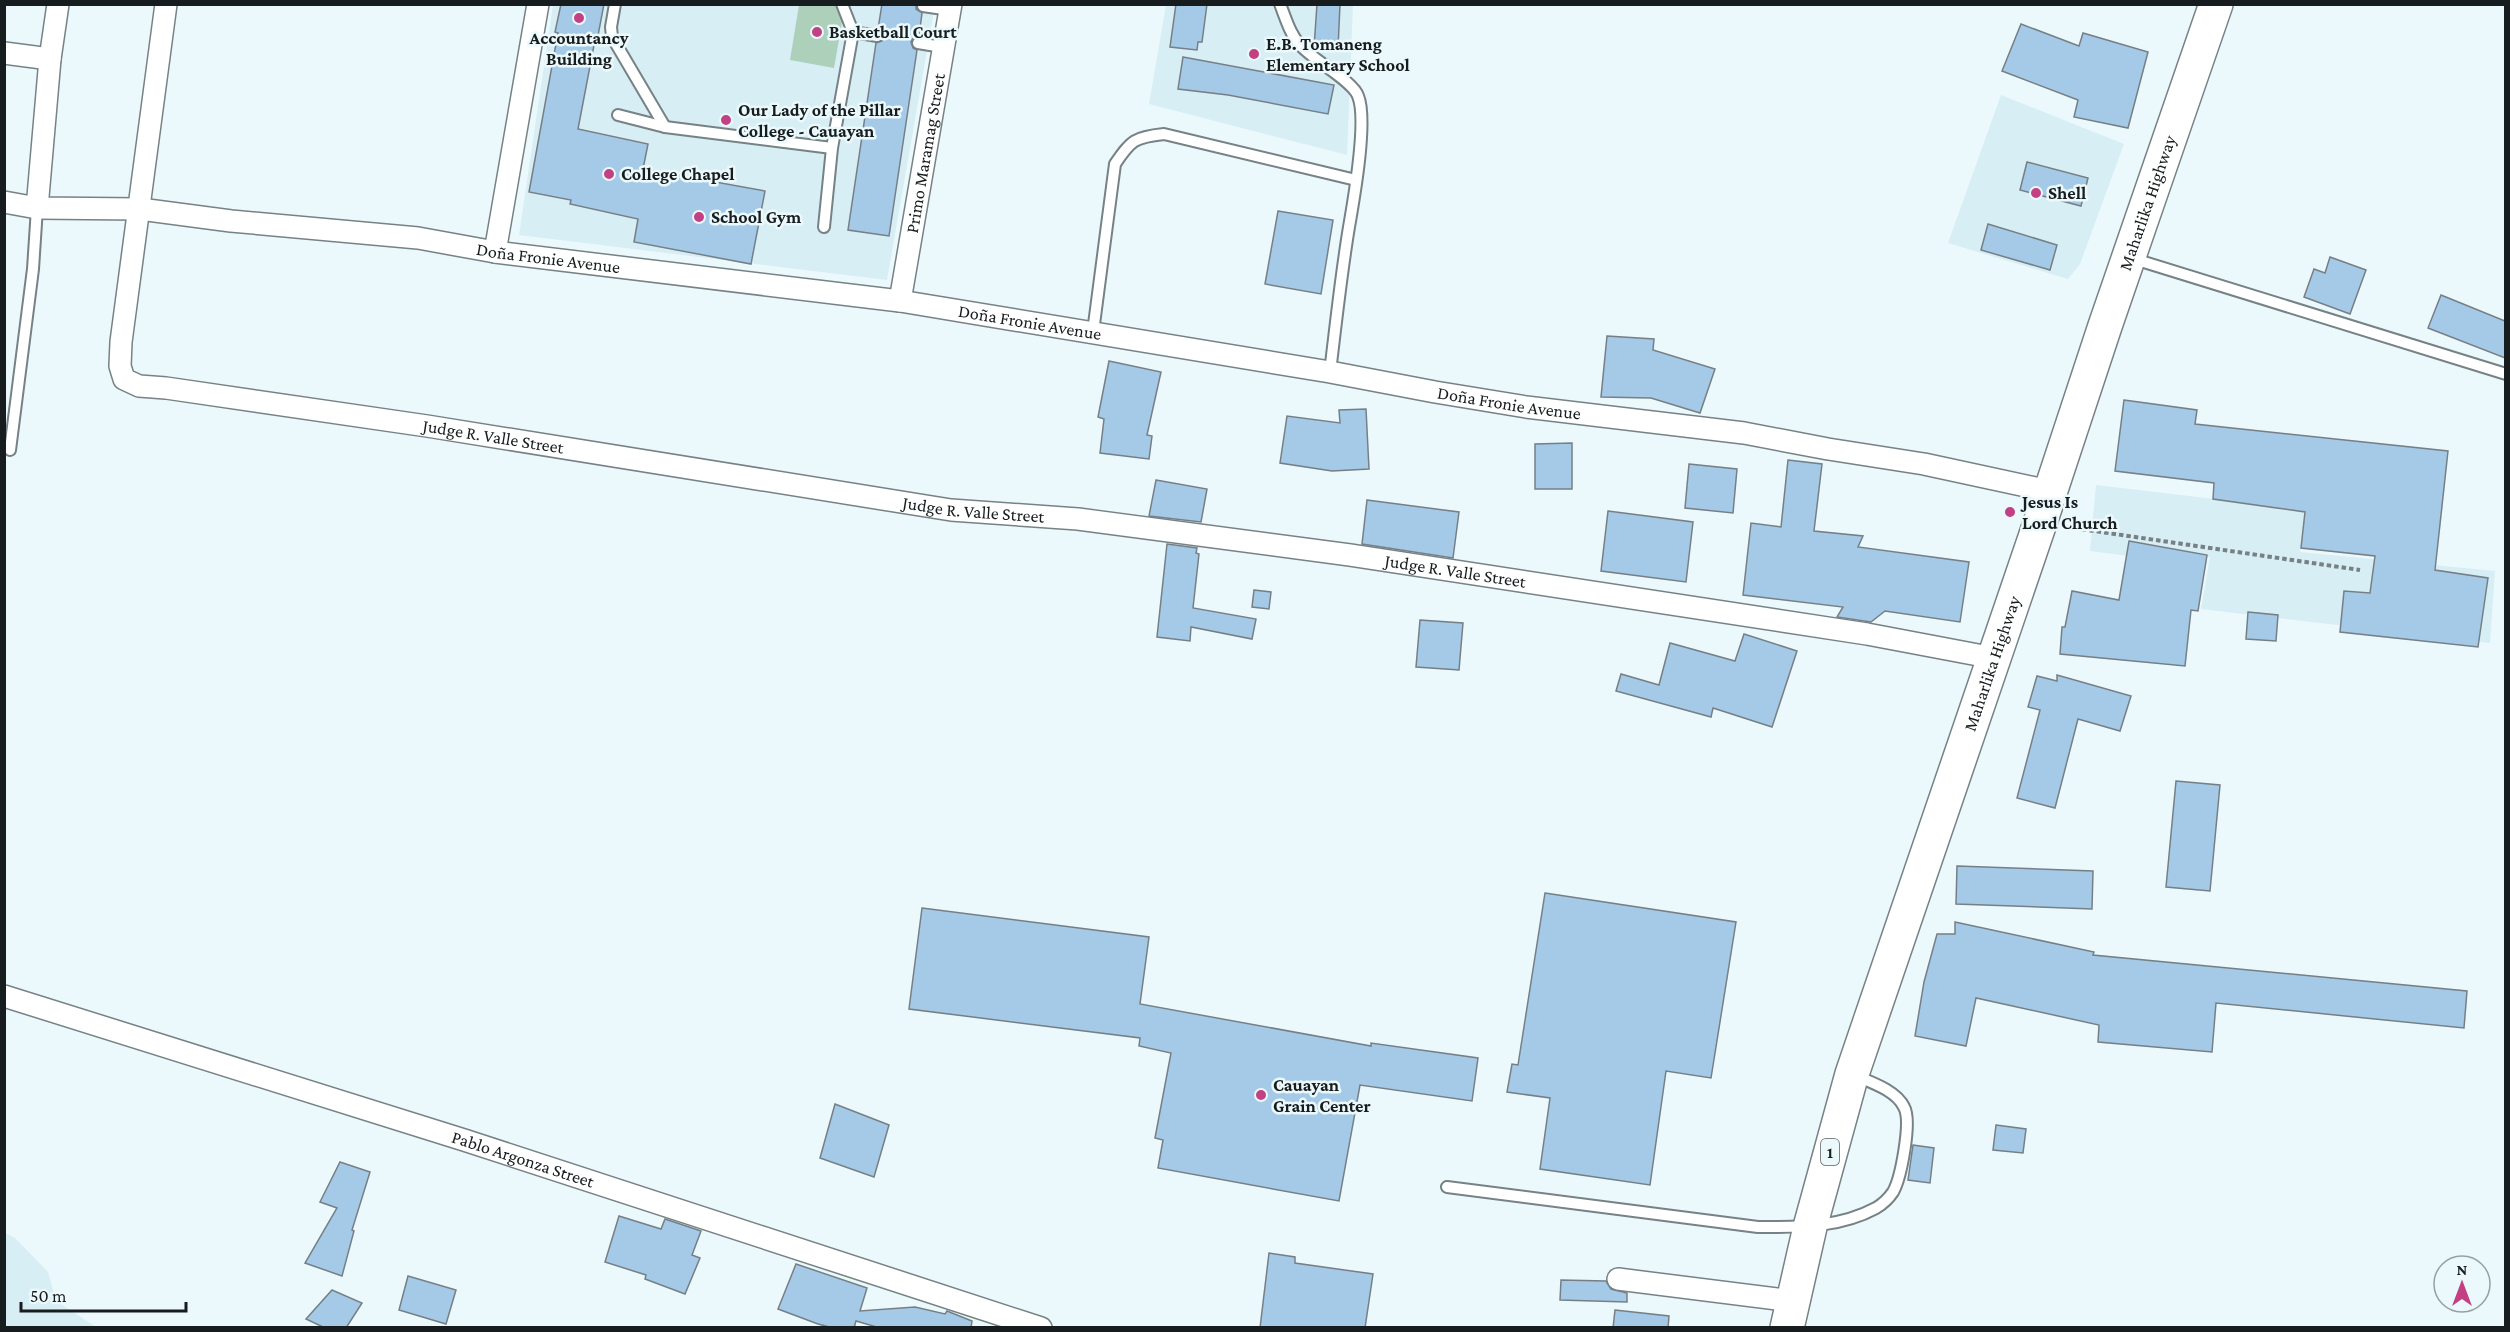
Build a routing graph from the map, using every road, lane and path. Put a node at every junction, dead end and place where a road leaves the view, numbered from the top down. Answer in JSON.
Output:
{"nodes":[{"id":1,"x":58,"y":4,"type":"edge"},
{"id":2,"x":166,"y":4,"type":"edge"},
{"id":3,"x":538,"y":4,"type":"edge"},
{"id":4,"x":615,"y":4,"type":"edge"},
{"id":5,"x":842,"y":4,"type":"edge"},
{"id":6,"x":1280,"y":4,"type":"edge"},
{"id":7,"x":2216,"y":4,"type":"edge"},
{"id":8,"x":923,"y":6,"type":"dead end"},
{"id":9,"x":950,"y":7,"type":"edge"},
{"id":10,"x":853,"y":32,"type":"junction"},
{"id":11,"x":877,"y":36,"type":"dead end"},
{"id":12,"x":918,"y":42,"type":"dead end"},
{"id":13,"x":942,"y":46,"type":"junction"},
{"id":14,"x":4,"y":53,"type":"edge"},
{"id":15,"x":50,"y":59,"type":"junction"},
{"id":16,"x":618,"y":115,"type":"dead end"},
{"id":17,"x":664,"y":127,"type":"junction"},
{"id":18,"x":832,"y":148,"type":"junction"},
{"id":19,"x":1356,"y":180,"type":"junction"},
{"id":20,"x":4,"y":202,"type":"edge"},
{"id":21,"x":37,"y":208,"type":"junction"},
{"id":22,"x":140,"y":209,"type":"junction"},
{"id":23,"x":824,"y":227,"type":"dead end"},
{"id":24,"x":495,"y":252,"type":"junction"},
{"id":25,"x":2129,"y":257,"type":"junction"},
{"id":26,"x":900,"y":301,"type":"junction"},
{"id":27,"x":1093,"y":332,"type":"junction"},
{"id":28,"x":1330,"y":372,"type":"junction"},
{"id":29,"x":2505,"y":374,"type":"edge"},
{"id":30,"x":10,"y":450,"type":"dead end"},
{"id":31,"x":2049,"y":491,"type":"junction"},
{"id":32,"x":2040,"y":523,"type":"junction"},
{"id":33,"x":2360,"y":570,"type":"dead end"},
{"id":34,"x":1994,"y":658,"type":"junction"},
{"id":35,"x":4,"y":996,"type":"edge"},
{"id":36,"x":1852,"y":1074,"type":"junction"},
{"id":37,"x":1447,"y":1187,"type":"dead end"},
{"id":38,"x":1810,"y":1227,"type":"junction"},
{"id":39,"x":1618,"y":1279,"type":"dead end"},
{"id":40,"x":1790,"y":1314,"type":"edge"},
{"id":41,"x":1041,"y":1328,"type":"edge"}],
"edges":[{"from":1,"to":15,"type":"street"},
{"from":2,"to":22,"type":"street","name":"Judge R. Valle Street"},
{"from":3,"to":24,"type":"street"},
{"from":4,"to":17,"type":"lane"},
{"from":5,"to":10,"type":"lane"},
{"from":6,"to":19,"type":"lane"},
{"from":7,"to":25,"type":"highway","name":"Maharlika Highway","number":"1"},
{"from":8,"to":9,"type":"lane"},
{"from":9,"to":13,"type":"street","name":"Primo Maramag Street"},
{"from":10,"to":11,"type":"lane"},
{"from":10,"to":18,"type":"lane"},
{"from":12,"to":13,"type":"lane"},
{"from":13,"to":26,"type":"street","name":"Primo Maramag Street"},
{"from":14,"to":15,"type":"street"},
{"from":15,"to":21,"type":"street"},
{"from":16,"to":17,"type":"lane"},
{"from":17,"to":18,"type":"lane"},
{"from":18,"to":23,"type":"lane"},
{"from":19,"to":27,"type":"lane"},
{"from":19,"to":28,"type":"lane"},
{"from":20,"to":21,"type":"street","name":"Doña Fronie Avenue"},
{"from":21,"to":22,"type":"street","name":"Doña Fronie Avenue"},
{"from":21,"to":30,"type":"lane"},
{"from":22,"to":24,"type":"street","name":"Doña Fronie Avenue"},
{"from":22,"to":34,"type":"street","name":"Judge R. Valle Street"},
{"from":24,"to":26,"type":"street","name":"Doña Fronie Avenue"},
{"from":25,"to":29,"type":"lane"},
{"from":25,"to":31,"type":"highway","name":"Maharlika Highway","number":"1"},
{"from":26,"to":27,"type":"street","name":"Doña Fronie Avenue"},
{"from":27,"to":28,"type":"street","name":"Doña Fronie Avenue"},
{"from":28,"to":31,"type":"street","name":"Doña Fronie Avenue"},
{"from":31,"to":32,"type":"highway","name":"Maharlika Highway","number":"1"},
{"from":32,"to":33,"type":"path"},
{"from":32,"to":34,"type":"highway","name":"Maharlika Highway","number":"1"},
{"from":34,"to":36,"type":"highway","name":"Maharlika Highway","number":"1"},
{"from":35,"to":41,"type":"street","name":"Pablo Argonza Street"},
{"from":36,"to":38,"type":"highway","name":"Maharlika Highway","number":"1"},
{"from":36,"to":38,"type":"lane"},
{"from":37,"to":38,"type":"lane"},
{"from":38,"to":40,"type":"highway","name":"Maharlika Highway","number":"1"},
{"from":39,"to":40,"type":"street"}]}
